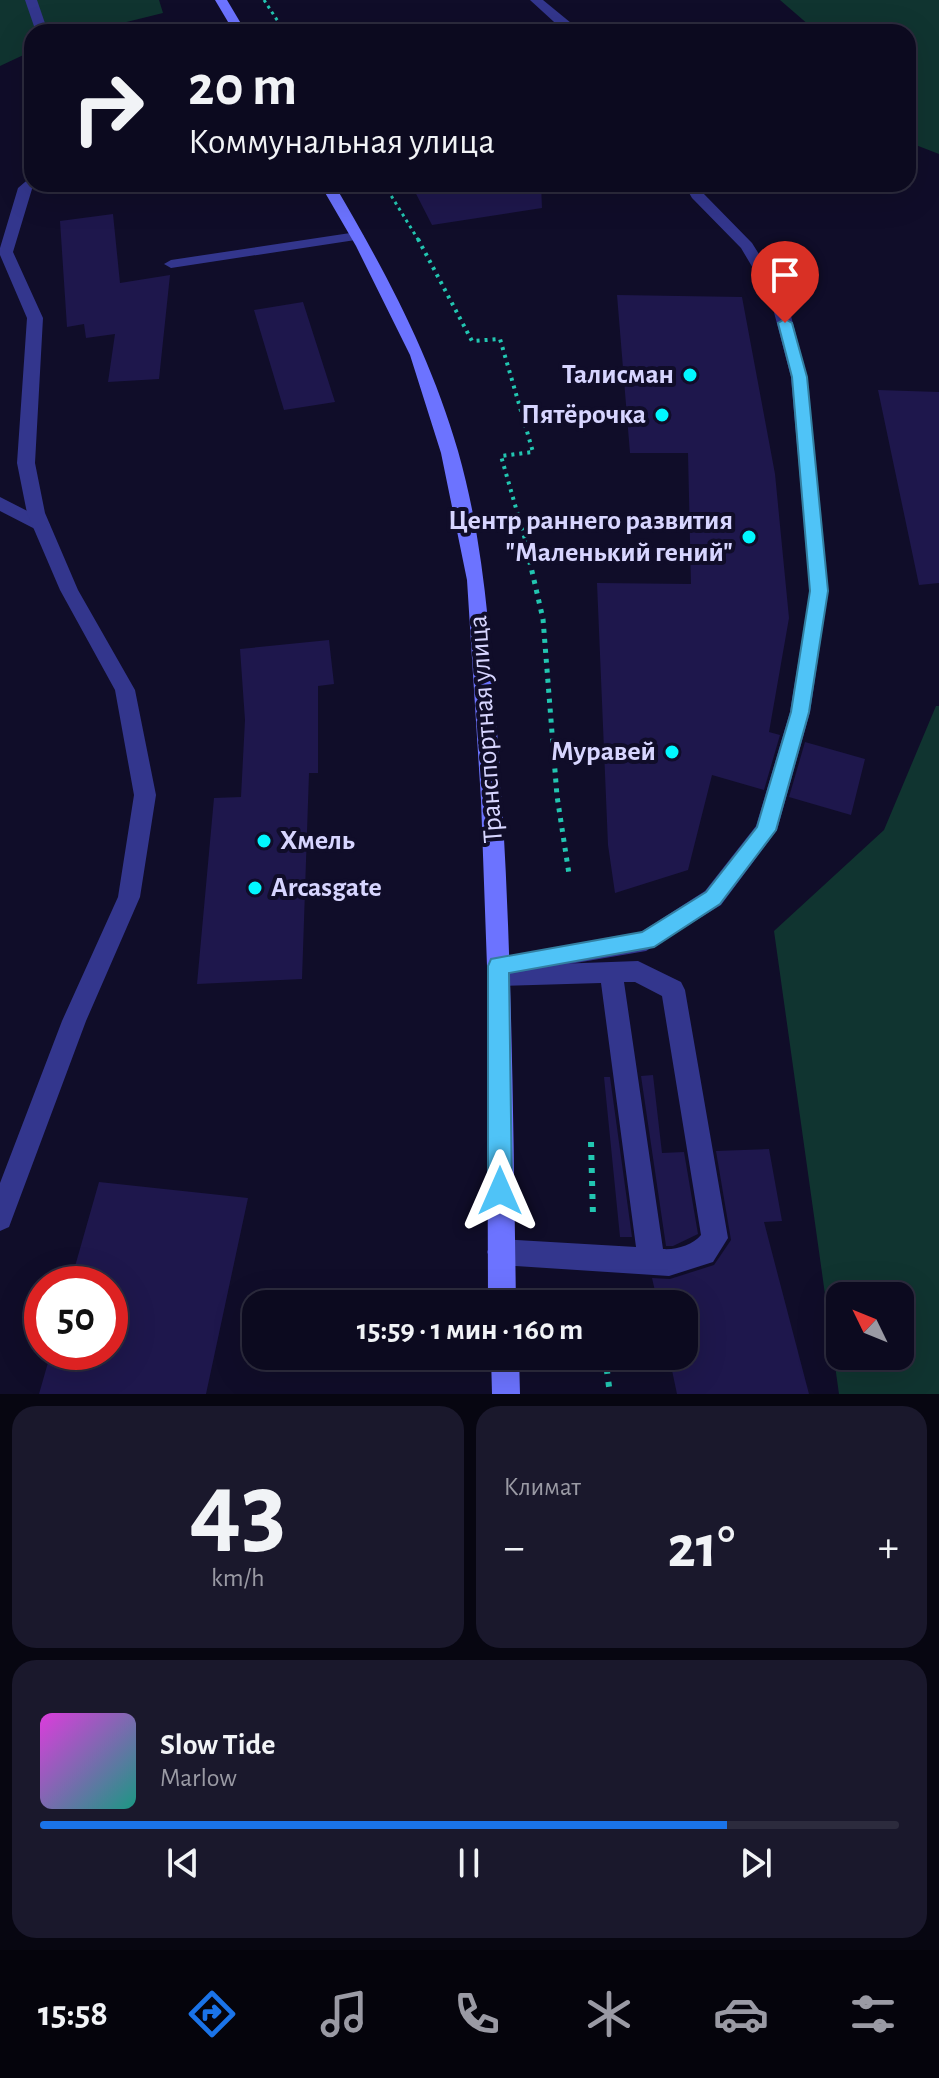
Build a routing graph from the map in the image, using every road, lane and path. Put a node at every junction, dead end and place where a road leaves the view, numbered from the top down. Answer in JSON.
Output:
{"nodes":[{"id":1,"x":31,"y":0,"type":"edge"},
{"id":2,"x":221,"y":0,"type":"edge"},
{"id":3,"x":264,"y":0,"type":"edge"},
{"id":4,"x":536,"y":0,"type":"edge"},
{"id":5,"x":39,"y":24,"type":"edge"},
{"id":6,"x":235,"y":24,"type":"edge"},
{"id":7,"x":280,"y":24,"type":"edge"},
{"id":8,"x":566,"y":24,"type":"edge"},
{"id":9,"x":24,"y":191,"type":"edge"},
{"id":10,"x":332,"y":192,"type":"edge"},
{"id":11,"x":389,"y":192,"type":"edge"},
{"id":12,"x":695,"y":192,"type":"edge"},
{"id":13,"x":357,"y":236,"type":"junction"},
{"id":14,"x":171,"y":264,"type":"dead end"},
{"id":15,"x":0,"y":503,"type":"edge"},
{"id":16,"x":41,"y":525,"type":"junction"},
{"id":17,"x":569,"y":874,"type":"dead end"},
{"id":18,"x":499,"y":971,"type":"junction"},
{"id":19,"x":611,"y":973,"type":"junction"},
{"id":20,"x":0,"y":1218,"type":"edge"},
{"id":21,"x":500,"y":1252,"type":"junction"},
{"id":22,"x":651,"y":1261,"type":"junction"},
{"id":23,"x":501,"y":1290,"type":"edge"},
{"id":24,"x":505,"y":1370,"type":"edge"},
{"id":25,"x":607,"y":1370,"type":"edge"},
{"id":26,"x":506,"y":1394,"type":"edge"},
{"id":27,"x":610,"y":1394,"type":"edge"}],
"edges":[{"from":1,"to":5,"type":"street"},
{"from":2,"to":6,"type":"main road"},
{"from":3,"to":7,"type":"path"},
{"from":4,"to":8,"type":"street"},
{"from":9,"to":16,"type":"street"},
{"from":10,"to":13,"type":"main road","name":"Транспортная улица"},
{"from":11,"to":17,"type":"path"},
{"from":12,"to":18,"type":"street"},
{"from":13,"to":14,"type":"street"},
{"from":13,"to":18,"type":"main road","name":"Транспортная улица"},
{"from":15,"to":16,"type":"street"},
{"from":16,"to":20,"type":"street"},
{"from":18,"to":19,"type":"street"},
{"from":18,"to":21,"type":"main road","name":"Транспортная улица"},
{"from":19,"to":22,"type":"street"},
{"from":19,"to":22,"type":"street"},
{"from":21,"to":22,"type":"street"},
{"from":21,"to":23,"type":"main road","name":"Транспортная улица"},
{"from":24,"to":26,"type":"main road"},
{"from":25,"to":27,"type":"path"}]}
